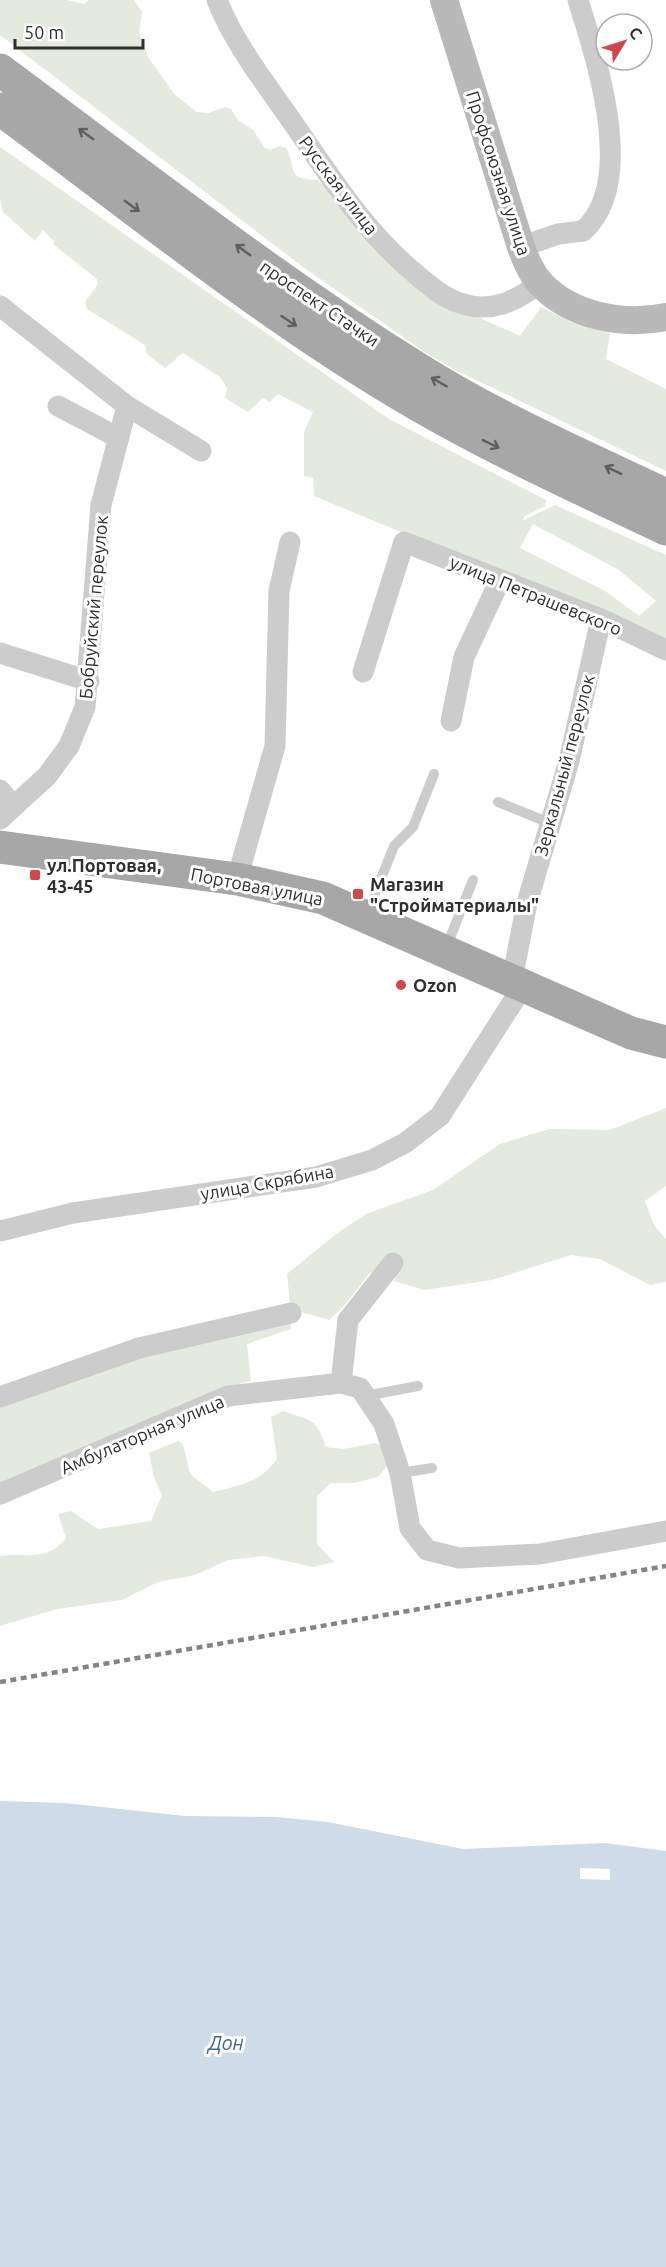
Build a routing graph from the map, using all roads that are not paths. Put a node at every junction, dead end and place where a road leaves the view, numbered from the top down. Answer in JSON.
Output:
{"nodes":[{"id":1,"x":217,"y":0,"type":"edge"},
{"id":2,"x":444,"y":0,"type":"edge"},
{"id":3,"x":578,"y":0,"type":"edge"},
{"id":4,"x":0,"y":70,"type":"edge"},
{"id":5,"x":0,"y":109,"type":"edge"},
{"id":6,"x":521,"y":247,"type":"junction"},
{"id":7,"x":540,"y":283,"type":"junction"},
{"id":8,"x":0,"y":306,"type":"edge"},
{"id":9,"x":666,"y":317,"type":"edge"},
{"id":10,"x":58,"y":406,"type":"dead end"},
{"id":11,"x":127,"y":406,"type":"junction"},
{"id":12,"x":119,"y":438,"type":"junction"},
{"id":13,"x":201,"y":451,"type":"dead end"},
{"id":14,"x":666,"y":495,"type":"edge"},
{"id":15,"x":666,"y":529,"type":"edge"},
{"id":16,"x":290,"y":542,"type":"dead end"},
{"id":17,"x":500,"y":580,"type":"junction"},
{"id":18,"x":601,"y":619,"type":"junction"},
{"id":19,"x":666,"y":650,"type":"edge"},
{"id":20,"x":0,"y":653,"type":"edge"},
{"id":21,"x":363,"y":672,"type":"dead end"},
{"id":22,"x":89,"y":681,"type":"junction"},
{"id":23,"x":451,"y":721,"type":"dead end"},
{"id":24,"x":434,"y":774,"type":"dead end"},
{"id":25,"x":498,"y":802,"type":"dead end"},
{"id":26,"x":4,"y":805,"type":"edge"},
{"id":27,"x":550,"y":823,"type":"junction"},
{"id":28,"x":0,"y":847,"type":"edge"},
{"id":29,"x":237,"y":879,"type":"junction"},
{"id":30,"x":473,"y":880,"type":"dead end"},
{"id":31,"x":366,"y":917,"type":"junction"},
{"id":32,"x":444,"y":951,"type":"junction"},
{"id":33,"x":518,"y":983,"type":"junction"},
{"id":34,"x":666,"y":1042,"type":"edge"},
{"id":35,"x":0,"y":1231,"type":"edge"},
{"id":36,"x":393,"y":1263,"type":"dead end"},
{"id":37,"x":291,"y":1313,"type":"dead end"},
{"id":38,"x":341,"y":1383,"type":"junction"},
{"id":39,"x":418,"y":1386,"type":"dead end"},
{"id":40,"x":365,"y":1396,"type":"junction"},
{"id":41,"x":0,"y":1397,"type":"edge"},
{"id":42,"x":432,"y":1468,"type":"dead end"},
{"id":43,"x":400,"y":1473,"type":"junction"},
{"id":44,"x":0,"y":1494,"type":"edge"},
{"id":45,"x":666,"y":1531,"type":"edge"}],
"edges":[{"from":1,"to":7,"type":"street","name":"Русская улица"},
{"from":2,"to":6,"type":"main road","name":"Профсоюзная улица"},
{"from":3,"to":6,"type":"street"},
{"from":14,"to":4,"type":"main road","name":"проспект Стачки","one_way":true},
{"from":5,"to":15,"type":"main road","name":"проспект Стачки","one_way":true},
{"from":6,"to":7,"type":"main road","name":"Профсоюзная улица"},
{"from":7,"to":9,"type":"main road","name":"Профсоюзная улица"},
{"from":8,"to":11,"type":"street"},
{"from":10,"to":12,"type":"street"},
{"from":11,"to":12,"type":"street","name":"Бобруйский переулок"},
{"from":11,"to":13,"type":"street"},
{"from":12,"to":22,"type":"street","name":"Бобруйский переулок"},
{"from":16,"to":29,"type":"street"},
{"from":17,"to":18,"type":"street","name":"улица Петрашевского"},
{"from":17,"to":21,"type":"street","name":"улица Петрашевского"},
{"from":17,"to":23,"type":"street"},
{"from":18,"to":19,"type":"street","name":"улица Петрашевского"},
{"from":18,"to":27,"type":"street","name":"Зеркальный переулок"},
{"from":20,"to":22,"type":"street"},
{"from":22,"to":26,"type":"street","name":"Бобруйский переулок"},
{"from":24,"to":31,"type":"lane"},
{"from":25,"to":27,"type":"lane"},
{"from":27,"to":33,"type":"street","name":"Зеркальный переулок"},
{"from":28,"to":29,"type":"main road","name":"Портовая улица"},
{"from":29,"to":31,"type":"main road","name":"Портовая улица"},
{"from":30,"to":32,"type":"lane"},
{"from":31,"to":32,"type":"main road","name":"Портовая улица"},
{"from":32,"to":33,"type":"main road","name":"Портовая улица"},
{"from":33,"to":34,"type":"main road","name":"Портовая улица"},
{"from":33,"to":35,"type":"street","name":"улица Скрябина"},
{"from":36,"to":38,"type":"street"},
{"from":37,"to":41,"type":"street"},
{"from":38,"to":40,"type":"street"},
{"from":38,"to":44,"type":"street","name":"Амбулаторная улица"},
{"from":39,"to":40,"type":"lane"},
{"from":40,"to":43,"type":"street"},
{"from":42,"to":43,"type":"lane"},
{"from":43,"to":45,"type":"street"}]}
